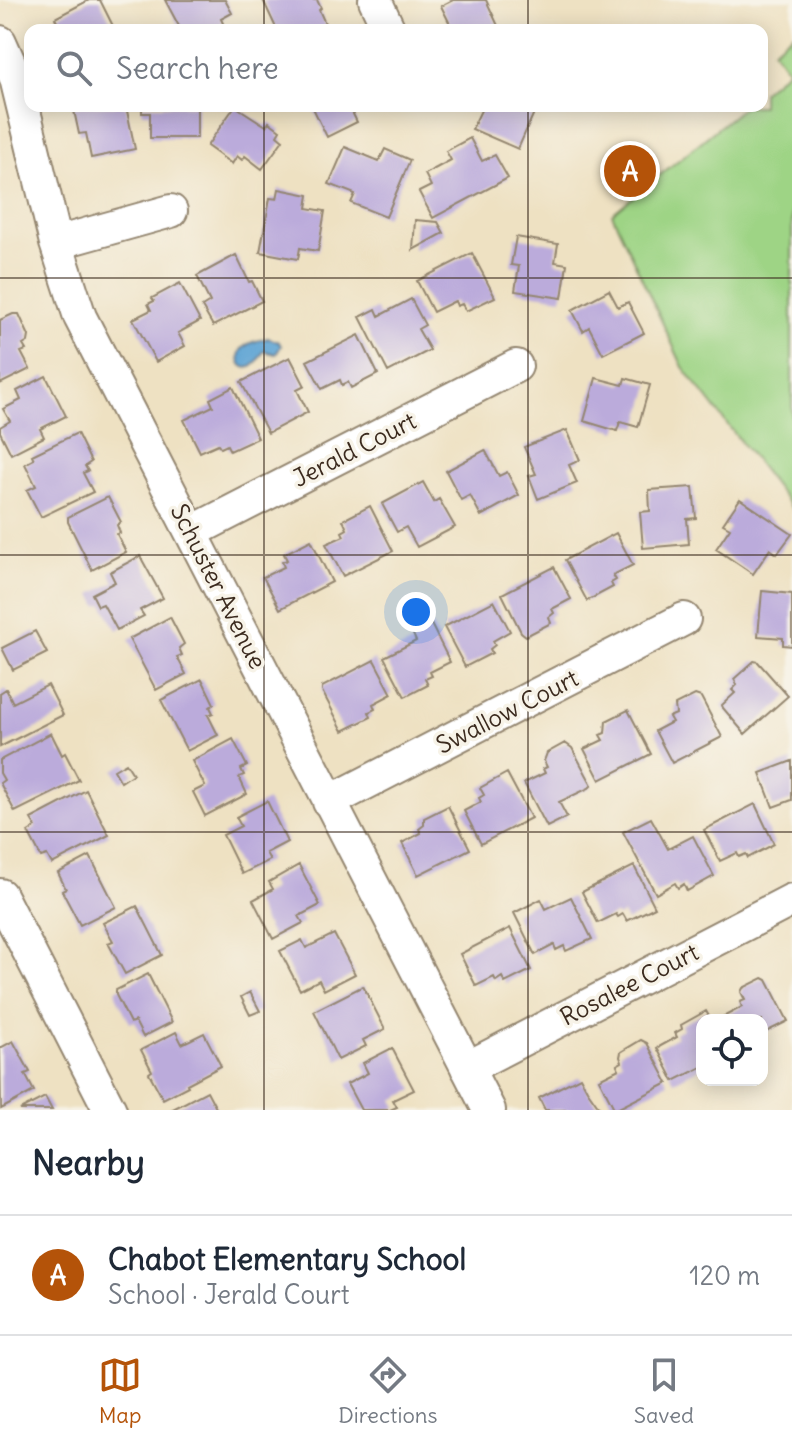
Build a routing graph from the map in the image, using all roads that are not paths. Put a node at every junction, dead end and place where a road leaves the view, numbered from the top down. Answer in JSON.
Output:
{"nodes":[{"id":1,"x":375,"y":0,"type":"edge"},
{"id":2,"x":386,"y":24,"type":"edge"},
{"id":3,"x":0,"y":42,"type":"edge"},
{"id":4,"x":24,"y":111,"type":"edge"},
{"id":5,"x":24,"y":112,"type":"edge"},
{"id":6,"x":171,"y":211,"type":"dead end"},
{"id":7,"x":56,"y":243,"type":"junction"},
{"id":8,"x":516,"y":366,"type":"dead end"},
{"id":9,"x":192,"y":532,"type":"junction"},
{"id":10,"x":684,"y":619,"type":"dead end"},
{"id":11,"x":329,"y":802,"type":"junction"},
{"id":12,"x":0,"y":895,"type":"edge"},
{"id":13,"x":792,"y":900,"type":"edge"},
{"id":14,"x":467,"y":1068,"type":"junction"},
{"id":15,"x":110,"y":1110,"type":"edge"},
{"id":16,"x":489,"y":1110,"type":"edge"}],
"edges":[{"from":1,"to":2,"type":"street"},
{"from":3,"to":4,"type":"street","name":"Schuster Avenue"},
{"from":5,"to":7,"type":"street","name":"Schuster Avenue"},
{"from":6,"to":7,"type":"street"},
{"from":7,"to":9,"type":"street","name":"Schuster Avenue"},
{"from":8,"to":9,"type":"street","name":"Jerald Court"},
{"from":9,"to":11,"type":"street","name":"Schuster Avenue"},
{"from":10,"to":11,"type":"street","name":"Swallow Court"},
{"from":11,"to":14,"type":"street","name":"Schuster Avenue"},
{"from":12,"to":15,"type":"street"},
{"from":13,"to":14,"type":"street","name":"Rosalee Court"},
{"from":14,"to":16,"type":"street","name":"Schuster Avenue"}]}
